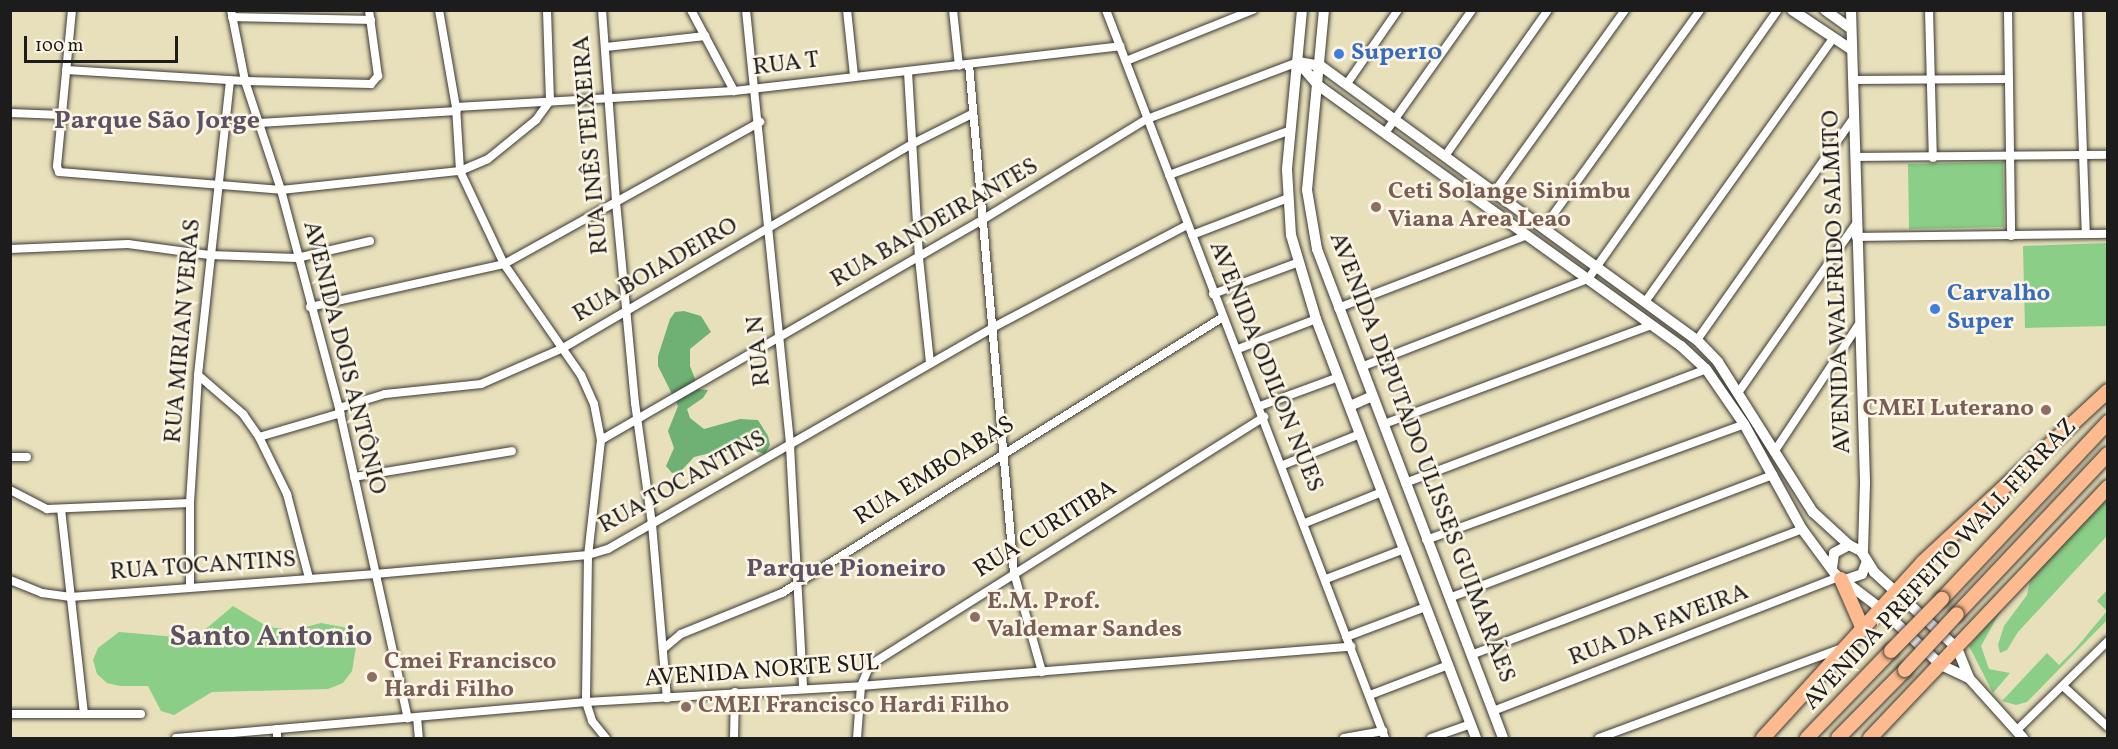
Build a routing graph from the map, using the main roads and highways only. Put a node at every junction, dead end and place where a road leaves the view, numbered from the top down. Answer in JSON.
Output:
{"nodes":[{"id":1,"x":2108,"y":391,"type":"edge"},
{"id":2,"x":2108,"y":422,"type":"edge"},
{"id":3,"x":2108,"y":454,"type":"edge"},
{"id":4,"x":2108,"y":487,"type":"edge"},
{"id":5,"x":1839,"y":576,"type":"road end"},
{"id":6,"x":1863,"y":629,"type":"junction"},
{"id":7,"x":1763,"y":738,"type":"edge"},
{"id":8,"x":1807,"y":738,"type":"edge"},
{"id":9,"x":1838,"y":738,"type":"edge"},
{"id":10,"x":1870,"y":738,"type":"edge"}],
"edges":[{"from":1,"to":6,"type":"main road","name":"AVENIDA PREFEITO WALL FERRAZ"},
{"from":2,"to":8,"type":"main road","name":"AVENIDA PREFEITO WALL FERRAZ","bridge":true},
{"from":3,"to":9,"type":"main road","name":"AVENIDA PREFEITO WALL FERRAZ","bridge":true},
{"from":4,"to":10,"type":"main road"},
{"from":5,"to":6,"type":"main road"},
{"from":6,"to":7,"type":"main road","name":"AVENIDA PREFEITO WALL FERRAZ"}]}
